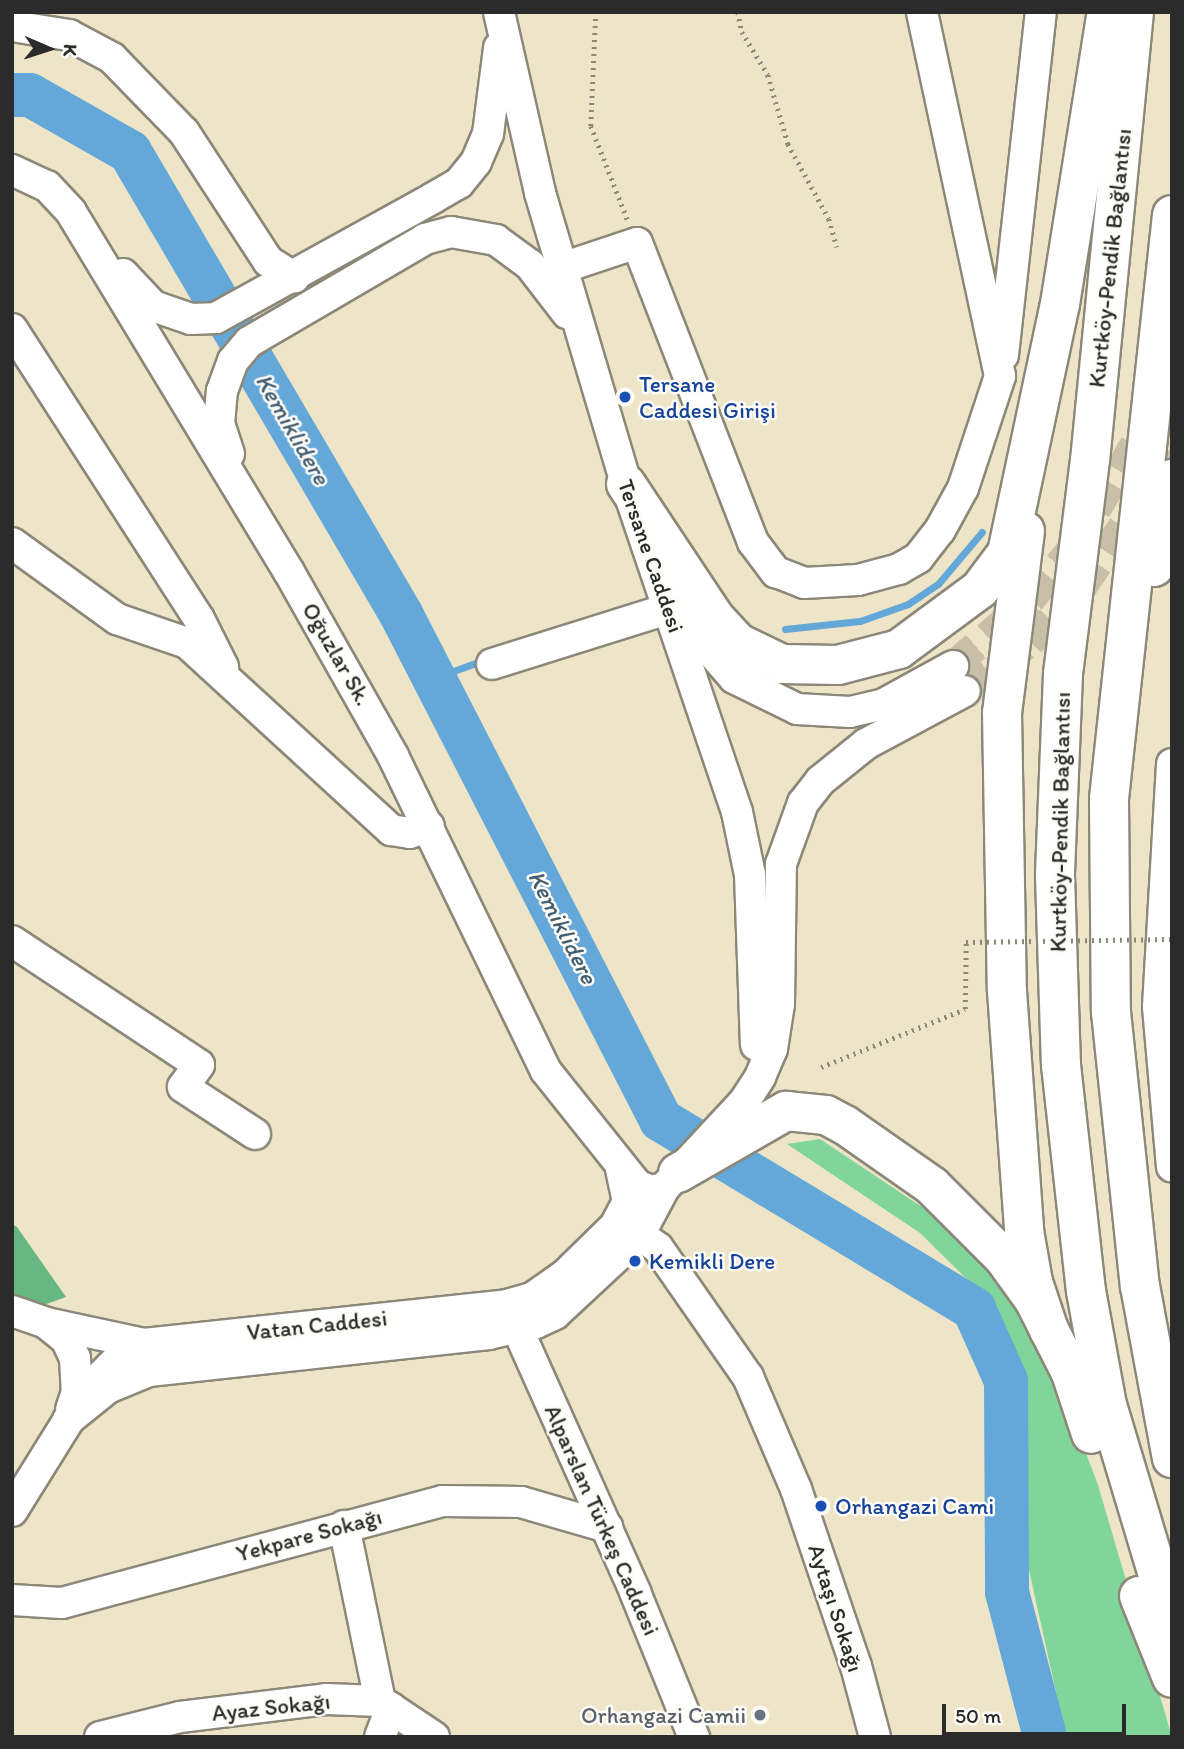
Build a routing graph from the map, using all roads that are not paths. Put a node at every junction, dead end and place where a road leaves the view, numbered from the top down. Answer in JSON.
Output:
{"nodes":[{"id":1,"x":922,"y":12,"type":"edge"},
{"id":2,"x":1041,"y":12,"type":"edge"},
{"id":3,"x":1107,"y":12,"type":"edge"},
{"id":4,"x":1134,"y":12,"type":"edge"},
{"id":5,"x":500,"y":19,"type":"edge"},
{"id":6,"x":12,"y":26,"type":"edge"},
{"id":7,"x":12,"y":170,"type":"edge"},
{"id":8,"x":71,"y":212,"type":"junction"},
{"id":9,"x":1172,"y":215,"type":"edge"},
{"id":10,"x":562,"y":268,"type":"junction"},
{"id":11,"x":286,"y":281,"type":"junction"},
{"id":12,"x":1060,"y":304,"type":"junction"},
{"id":13,"x":12,"y":329,"type":"edge"},
{"id":14,"x":584,"y":341,"type":"junction"},
{"id":15,"x":1000,"y":376,"type":"junction"},
{"id":16,"x":1172,"y":479,"type":"edge"},
{"id":17,"x":626,"y":484,"type":"junction"},
{"id":18,"x":643,"y":534,"type":"junction"},
{"id":19,"x":12,"y":543,"type":"edge"},
{"id":20,"x":289,"y":572,"type":"junction"},
{"id":21,"x":668,"y":609,"type":"junction"},
{"id":22,"x":492,"y":664,"type":"dead end"},
{"id":23,"x":232,"y":685,"type":"junction"},
{"id":24,"x":1172,"y":764,"type":"edge"},
{"id":25,"x":1109,"y":799,"type":"junction"},
{"id":26,"x":429,"y":826,"type":"junction"},
{"id":27,"x":1168,"y":852,"type":"edge"},
{"id":28,"x":12,"y":941,"type":"edge"},
{"id":29,"x":1165,"y":1011,"type":"edge"},
{"id":30,"x":755,"y":1111,"type":"junction"},
{"id":31,"x":256,"y":1134,"type":"dead end"},
{"id":32,"x":1172,"y":1166,"type":"edge"},
{"id":33,"x":621,"y":1168,"type":"junction"},
{"id":34,"x":671,"y":1180,"type":"junction"},
{"id":35,"x":648,"y":1242,"type":"junction"},
{"id":36,"x":598,"y":1244,"type":"junction"},
{"id":37,"x":12,"y":1311,"type":"edge"},
{"id":38,"x":512,"y":1317,"type":"junction"},
{"id":39,"x":46,"y":1323,"type":"junction"},
{"id":40,"x":1049,"y":1330,"type":"junction"},
{"id":41,"x":144,"y":1343,"type":"junction"},
{"id":42,"x":68,"y":1420,"type":"junction"},
{"id":43,"x":1172,"y":1458,"type":"edge"},
{"id":44,"x":12,"y":1511,"type":"edge"},
{"id":45,"x":344,"y":1526,"type":"junction"},
{"id":46,"x":607,"y":1527,"type":"junction"},
{"id":47,"x":12,"y":1600,"type":"edge"},
{"id":48,"x":1172,"y":1622,"type":"edge"},
{"id":49,"x":1172,"y":1678,"type":"edge"},
{"id":50,"x":385,"y":1704,"type":"junction"},
{"id":51,"x":100,"y":1737,"type":"edge"},
{"id":52,"x":380,"y":1737,"type":"edge"},
{"id":53,"x":434,"y":1737,"type":"edge"},
{"id":54,"x":694,"y":1737,"type":"edge"},
{"id":55,"x":875,"y":1737,"type":"edge"}],
"edges":[{"from":1,"to":15,"type":"street"},
{"from":2,"to":15,"type":"street"},
{"from":3,"to":12,"type":"highway"},
{"from":4,"to":48,"type":"highway","name":"Kurtköy-Pendik Bağlantısı"},
{"from":5,"to":10,"type":"street","name":"Tersane Caddesi"},
{"from":5,"to":11,"type":"street"},
{"from":6,"to":11,"type":"street"},
{"from":7,"to":8,"type":"street","name":"Oğuzlar Sk."},
{"from":8,"to":11,"type":"street"},
{"from":8,"to":20,"type":"street","name":"Oğuzlar Sk."},
{"from":9,"to":25,"type":"highway"},
{"from":10,"to":14,"type":"street","name":"Tersane Caddesi"},
{"from":10,"to":15,"type":"street"},
{"from":12,"to":17,"type":"highway"},
{"from":12,"to":40,"type":"highway"},
{"from":13,"to":23,"type":"street"},
{"from":14,"to":17,"type":"street","name":"Tersane Caddesi"},
{"from":14,"to":20,"type":"street"},
{"from":16,"to":25,"type":"highway"},
{"from":17,"to":18,"type":"street","name":"Tersane Caddesi"},
{"from":18,"to":21,"type":"street","name":"Tersane Caddesi"},
{"from":18,"to":30,"type":"street"},
{"from":19,"to":23,"type":"street"},
{"from":20,"to":26,"type":"street","name":"Oğuzlar Sk."},
{"from":21,"to":22,"type":"street"},
{"from":21,"to":30,"type":"street","name":"Tersane Caddesi"},
{"from":23,"to":26,"type":"street"},
{"from":24,"to":27,"type":"street"},
{"from":25,"to":43,"type":"highway"},
{"from":26,"to":33,"type":"street","name":"Oğuzlar Sk."},
{"from":27,"to":29,"type":"street"},
{"from":28,"to":31,"type":"street"},
{"from":29,"to":32,"type":"street"},
{"from":30,"to":34,"type":"highway"},
{"from":30,"to":40,"type":"highway"},
{"from":33,"to":34,"type":"street"},
{"from":33,"to":36,"type":"street","name":"Vatan Caddesi"},
{"from":34,"to":35,"type":"street"},
{"from":35,"to":36,"type":"street"},
{"from":35,"to":38,"type":"street"},
{"from":35,"to":55,"type":"street","name":"Aytaşı Sokağı"},
{"from":36,"to":38,"type":"street","name":"Vatan Caddesi"},
{"from":37,"to":39,"type":"street"},
{"from":38,"to":41,"type":"street","name":"Vatan Caddesi"},
{"from":38,"to":42,"type":"street"},
{"from":38,"to":46,"type":"street","name":"Alparslan Türkeş Caddesi"},
{"from":39,"to":41,"type":"street"},
{"from":39,"to":42,"type":"street"},
{"from":40,"to":49,"type":"highway"},
{"from":41,"to":42,"type":"street","name":"Vatan Caddesi"},
{"from":42,"to":44,"type":"street","name":"Vatan Caddesi"},
{"from":45,"to":46,"type":"street","name":"Yekpare Sokağı"},
{"from":45,"to":47,"type":"street","name":"Yekpare Sokağı"},
{"from":45,"to":50,"type":"street"},
{"from":46,"to":54,"type":"street","name":"Alparslan Türkeş Caddesi"},
{"from":50,"to":51,"type":"street","name":"Ayaz Sokağı"},
{"from":50,"to":52,"type":"street"},
{"from":50,"to":53,"type":"street"}]}
